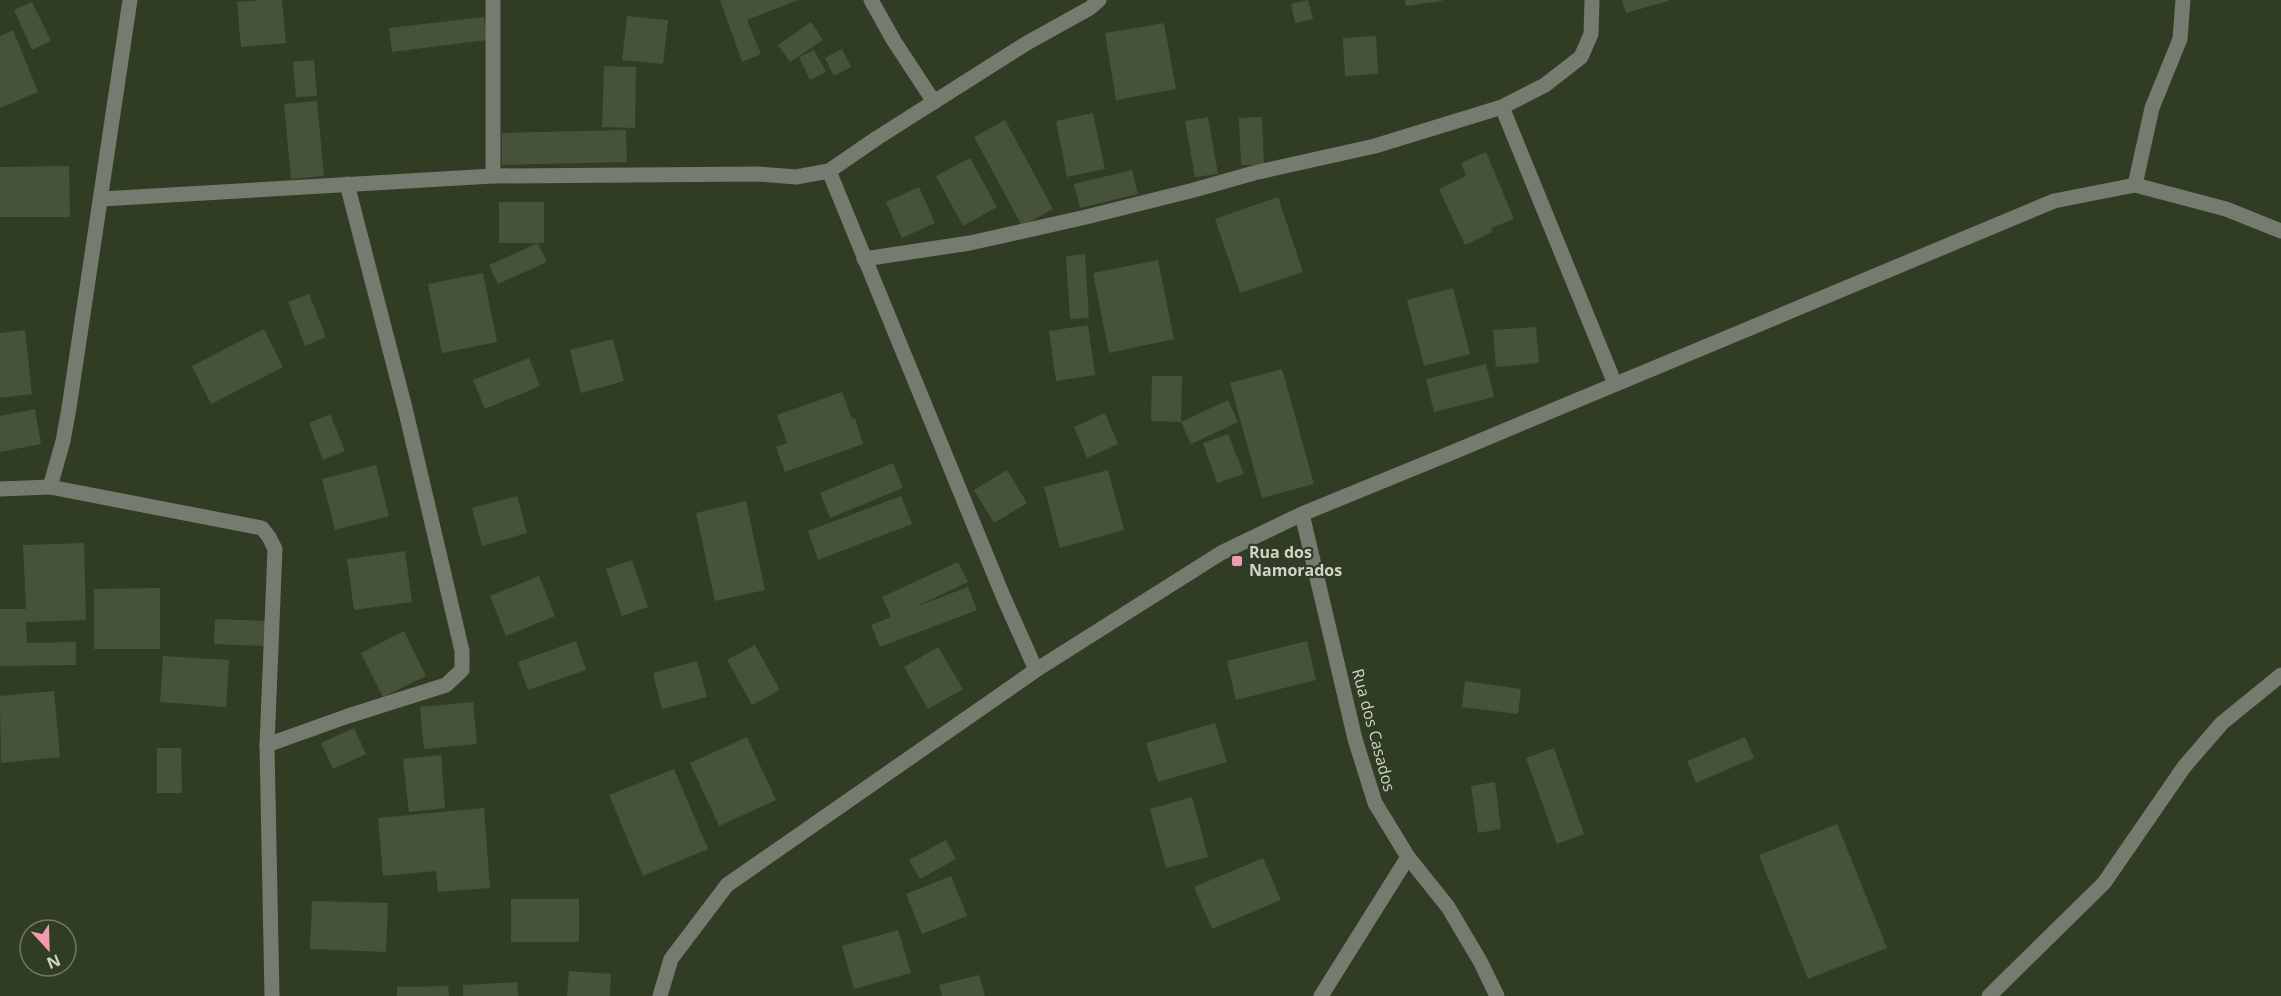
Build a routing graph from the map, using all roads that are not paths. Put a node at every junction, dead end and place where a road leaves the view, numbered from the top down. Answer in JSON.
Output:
{"nodes":[{"id":1,"x":130,"y":0,"type":"edge"},
{"id":2,"x":493,"y":0,"type":"edge"},
{"id":3,"x":872,"y":0,"type":"edge"},
{"id":4,"x":1099,"y":0,"type":"edge"},
{"id":5,"x":1592,"y":0,"type":"edge"},
{"id":6,"x":2183,"y":0,"type":"edge"},
{"id":7,"x":934,"y":102,"type":"junction"},
{"id":8,"x":1502,"y":107,"type":"junction"},
{"id":9,"x":829,"y":171,"type":"junction"},
{"id":10,"x":493,"y":176,"type":"junction"},
{"id":11,"x":347,"y":184,"type":"junction"},
{"id":12,"x":2135,"y":185,"type":"junction"},
{"id":13,"x":101,"y":199,"type":"junction"},
{"id":14,"x":2281,"y":231,"type":"edge"},
{"id":15,"x":864,"y":260,"type":"junction"},
{"id":16,"x":1615,"y":384,"type":"junction"},
{"id":17,"x":50,"y":487,"type":"junction"},
{"id":18,"x":0,"y":489,"type":"edge"},
{"id":19,"x":1302,"y":514,"type":"junction"},
{"id":20,"x":1036,"y":670,"type":"junction"},
{"id":21,"x":2281,"y":675,"type":"edge"},
{"id":22,"x":267,"y":746,"type":"junction"},
{"id":23,"x":1408,"y":857,"type":"junction"},
{"id":24,"x":272,"y":996,"type":"edge"},
{"id":25,"x":660,"y":996,"type":"edge"},
{"id":26,"x":1321,"y":996,"type":"edge"},
{"id":27,"x":1497,"y":996,"type":"edge"},
{"id":28,"x":1989,"y":996,"type":"edge"}],
"edges":[{"from":1,"to":13,"type":"street"},
{"from":2,"to":10,"type":"street"},
{"from":3,"to":7,"type":"street"},
{"from":4,"to":7,"type":"street"},
{"from":5,"to":8,"type":"street"},
{"from":6,"to":12,"type":"street"},
{"from":7,"to":9,"type":"street"},
{"from":8,"to":15,"type":"street"},
{"from":8,"to":16,"type":"street"},
{"from":9,"to":10,"type":"street"},
{"from":9,"to":15,"type":"street"},
{"from":10,"to":11,"type":"street"},
{"from":11,"to":13,"type":"street"},
{"from":11,"to":22,"type":"street"},
{"from":12,"to":14,"type":"street"},
{"from":12,"to":16,"type":"street"},
{"from":13,"to":17,"type":"street"},
{"from":15,"to":20,"type":"street"},
{"from":16,"to":19,"type":"street"},
{"from":17,"to":18,"type":"street"},
{"from":17,"to":22,"type":"street"},
{"from":19,"to":20,"type":"street"},
{"from":19,"to":23,"type":"street","name":"Rua dos Casados"},
{"from":20,"to":25,"type":"street"},
{"from":21,"to":28,"type":"street"},
{"from":22,"to":24,"type":"street"},
{"from":23,"to":26,"type":"street"},
{"from":23,"to":27,"type":"street","name":"Rua dos Casados"}]}
